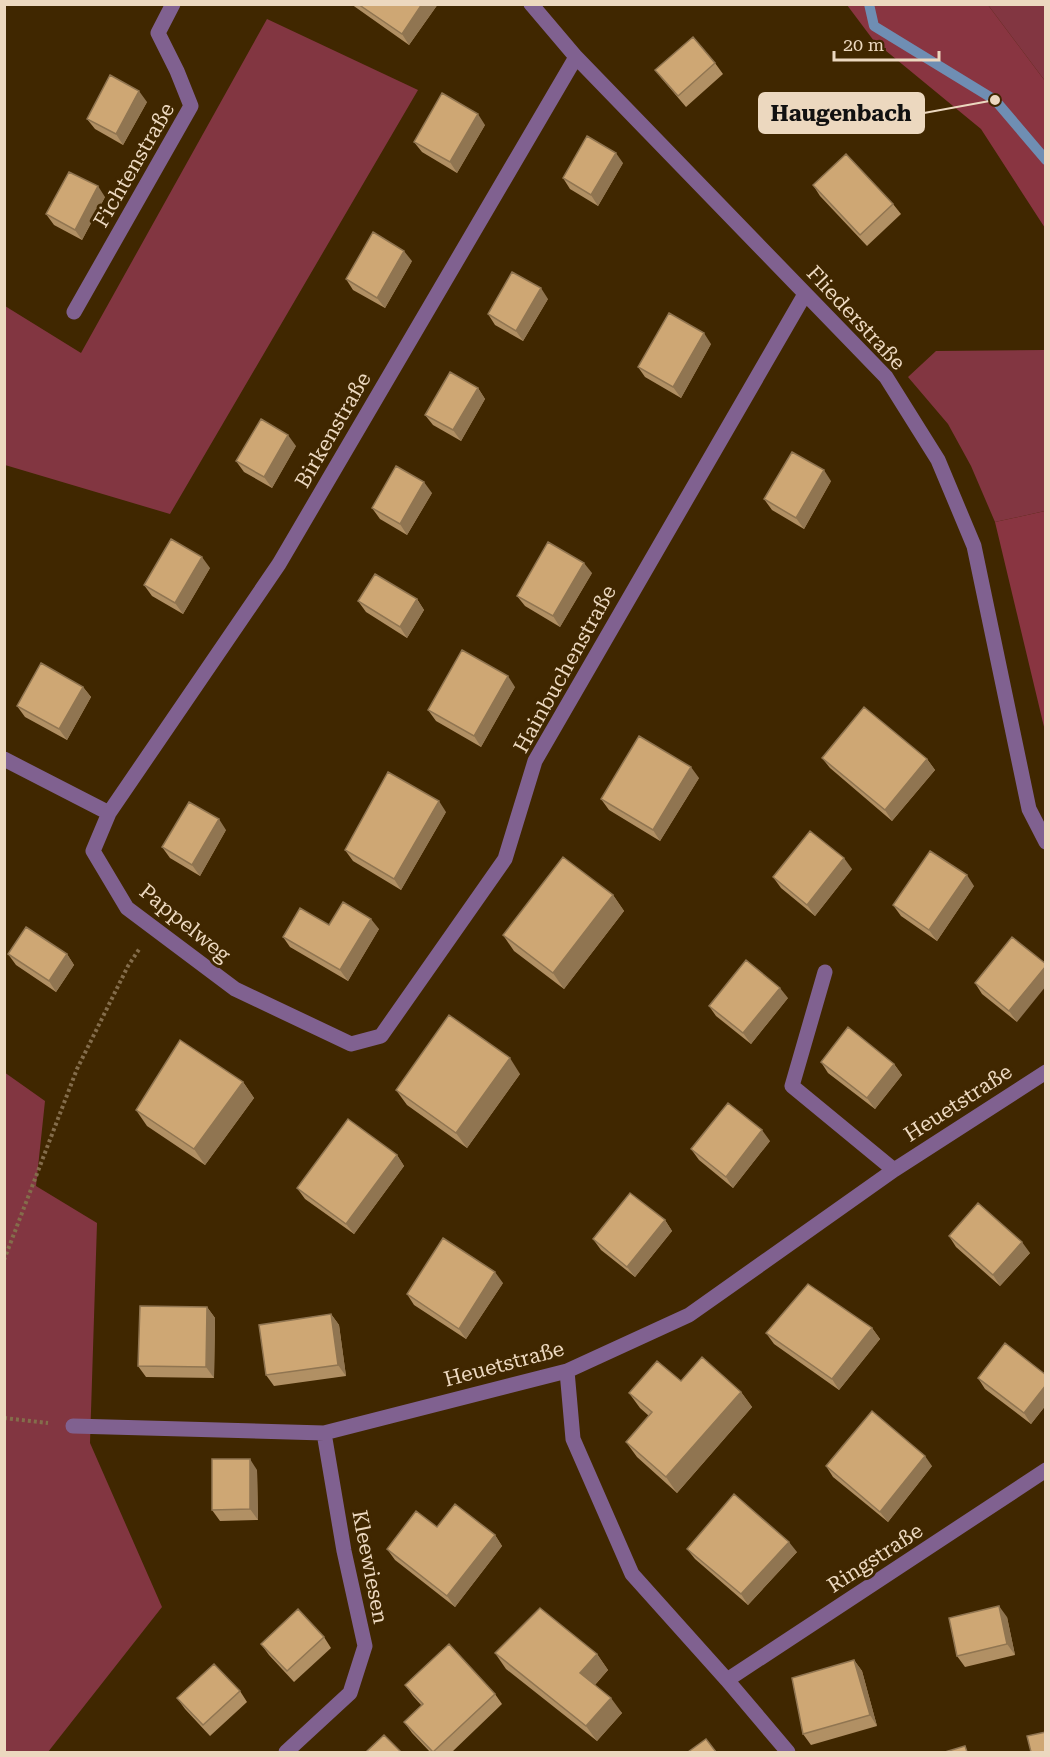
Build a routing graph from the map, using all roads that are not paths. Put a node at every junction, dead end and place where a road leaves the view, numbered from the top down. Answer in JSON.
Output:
{"nodes":[{"id":1,"x":173,"y":4,"type":"edge"},
{"id":2,"x":531,"y":4,"type":"edge"},
{"id":3,"x":576,"y":57,"type":"junction"},
{"id":4,"x":806,"y":294,"type":"junction"},
{"id":5,"x":74,"y":312,"type":"dead end"},
{"id":6,"x":4,"y":759,"type":"edge"},
{"id":7,"x":110,"y":813,"type":"junction"},
{"id":8,"x":1046,"y":842,"type":"edge"},
{"id":9,"x":825,"y":972,"type":"dead end"},
{"id":10,"x":351,"y":1044,"type":"joint"},
{"id":11,"x":1046,"y":1072,"type":"edge"},
{"id":12,"x":894,"y":1170,"type":"junction"},
{"id":13,"x":567,"y":1371,"type":"junction"},
{"id":14,"x":73,"y":1426,"type":"road end"},
{"id":15,"x":324,"y":1433,"type":"junction"},
{"id":16,"x":1046,"y":1470,"type":"edge"},
{"id":17,"x":727,"y":1680,"type":"junction"},
{"id":18,"x":286,"y":1752,"type":"edge"},
{"id":19,"x":788,"y":1752,"type":"edge"}],
"edges":[{"from":1,"to":5,"type":"street","name":"Fichtenstraße"},
{"from":2,"to":3,"type":"street","name":"Fliederstraße"},
{"from":3,"to":4,"type":"street","name":"Fliederstraße"},
{"from":3,"to":7,"type":"street","name":"Birkenstraße"},
{"from":4,"to":8,"type":"street","name":"Fliederstraße"},
{"from":4,"to":10,"type":"street","name":"Hainbuchenstraße"},
{"from":6,"to":7,"type":"street"},
{"from":7,"to":10,"type":"street","name":"Pappelweg"},
{"from":9,"to":12,"type":"street","name":"Heuetstraße"},
{"from":11,"to":12,"type":"street","name":"Heuetstraße"},
{"from":12,"to":13,"type":"street","name":"Heuetstraße"},
{"from":13,"to":15,"type":"street","name":"Heuetstraße"},
{"from":13,"to":17,"type":"street"},
{"from":14,"to":15,"type":"street","name":"Heuetstraße"},
{"from":15,"to":18,"type":"street","name":"Kleewiesen"},
{"from":16,"to":17,"type":"street","name":"Ringstraße"},
{"from":17,"to":19,"type":"street"}]}
